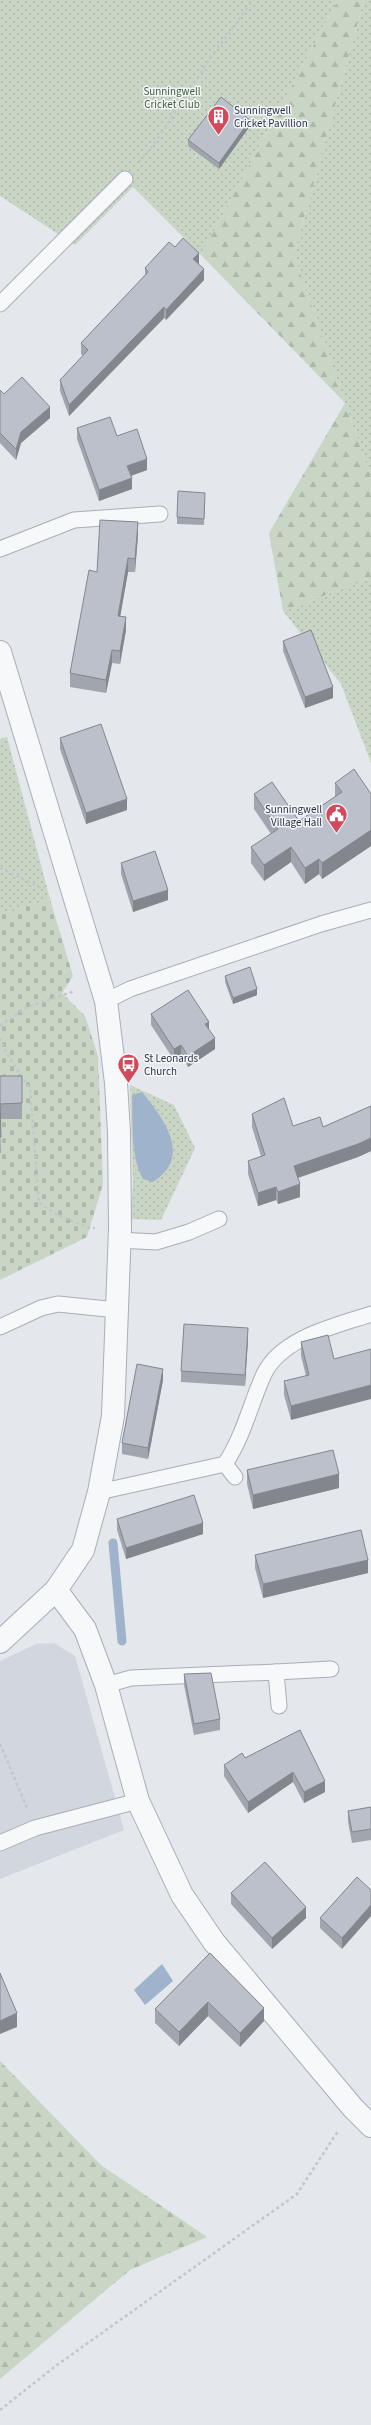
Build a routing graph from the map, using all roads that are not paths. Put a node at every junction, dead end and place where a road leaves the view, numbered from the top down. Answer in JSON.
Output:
{"nodes":[{"id":1,"x":125,"y":179,"type":"road end"},
{"id":2,"x":0,"y":304,"type":"edge"},
{"id":3,"x":160,"y":514,"type":"dead end"},
{"id":4,"x":0,"y":549,"type":"edge"},
{"id":5,"x":0,"y":652,"type":"edge"},
{"id":6,"x":371,"y":910,"type":"edge"},
{"id":7,"x":103,"y":992,"type":"junction"},
{"id":8,"x":219,"y":1219,"type":"dead end"},
{"id":9,"x":119,"y":1234,"type":"junction"},
{"id":10,"x":117,"y":1310,"type":"junction"},
{"id":11,"x":371,"y":1314,"type":"edge"},
{"id":12,"x":0,"y":1327,"type":"edge"},
{"id":13,"x":225,"y":1464,"type":"junction"},
{"id":14,"x":235,"y":1477,"type":"dead end"},
{"id":15,"x":99,"y":1492,"type":"junction"},
{"id":16,"x":56,"y":1590,"type":"junction"},
{"id":17,"x":0,"y":1642,"type":"edge"},
{"id":18,"x":331,"y":1669,"type":"dead end"},
{"id":19,"x":276,"y":1672,"type":"junction"},
{"id":20,"x":106,"y":1685,"type":"junction"},
{"id":21,"x":279,"y":1706,"type":"dead end"},
{"id":22,"x":138,"y":1800,"type":"junction"},
{"id":23,"x":0,"y":1843,"type":"edge"},
{"id":24,"x":371,"y":2126,"type":"edge"}],
"edges":[{"from":1,"to":2,"type":"lane"},
{"from":3,"to":4,"type":"lane"},
{"from":5,"to":7,"type":"street"},
{"from":6,"to":7,"type":"lane"},
{"from":7,"to":9,"type":"street"},
{"from":8,"to":9,"type":"lane"},
{"from":9,"to":10,"type":"street"},
{"from":10,"to":12,"type":"lane"},
{"from":10,"to":15,"type":"street"},
{"from":11,"to":13,"type":"lane"},
{"from":13,"to":14,"type":"lane"},
{"from":13,"to":15,"type":"lane"},
{"from":15,"to":16,"type":"street"},
{"from":16,"to":17,"type":"street"},
{"from":16,"to":20,"type":"street"},
{"from":18,"to":19,"type":"lane"},
{"from":19,"to":20,"type":"lane"},
{"from":19,"to":21,"type":"lane"},
{"from":20,"to":22,"type":"street"},
{"from":22,"to":23,"type":"lane"},
{"from":22,"to":24,"type":"street"}]}
